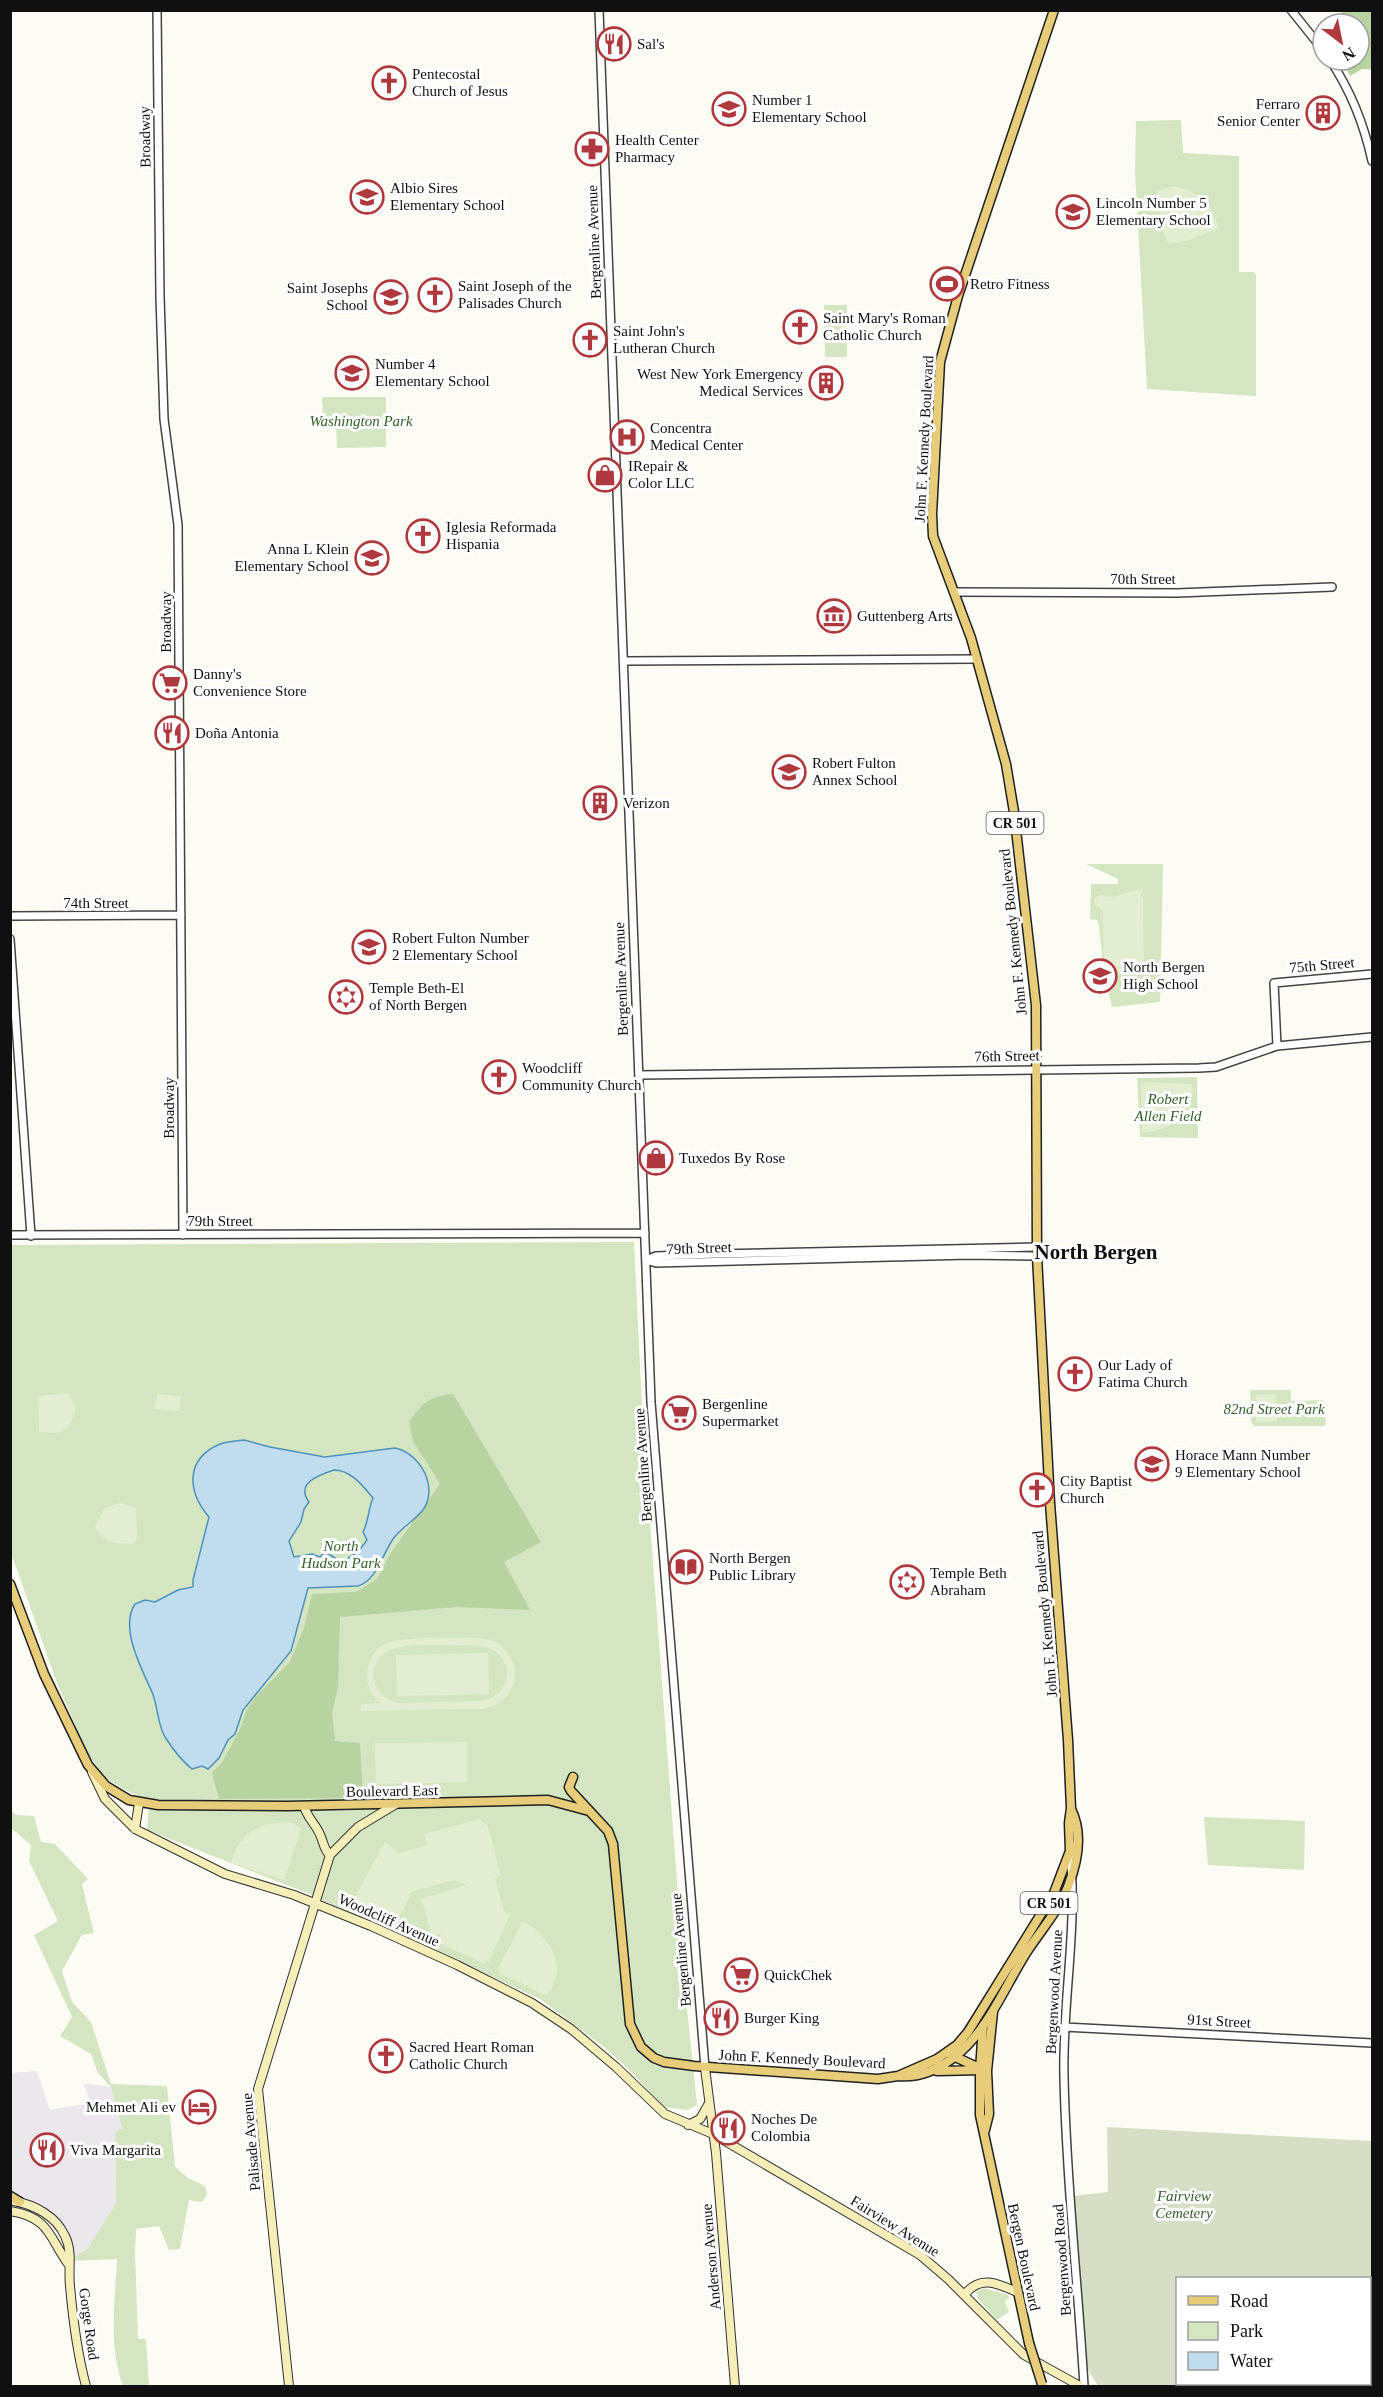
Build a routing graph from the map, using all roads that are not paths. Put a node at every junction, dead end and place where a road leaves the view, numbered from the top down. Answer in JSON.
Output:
{"nodes":[{"id":1,"x":157,"y":10,"type":"edge"},
{"id":2,"x":599,"y":10,"type":"edge"},
{"id":3,"x":1054,"y":10,"type":"edge"},
{"id":4,"x":1291,"y":10,"type":"edge"},
{"id":5,"x":1311,"y":35,"type":"edge"},
{"id":6,"x":1338,"y":72,"type":"edge"},
{"id":7,"x":1372,"y":161,"type":"edge"},
{"id":8,"x":1332,"y":587,"type":"dead end"},
{"id":9,"x":954,"y":592,"type":"junction"},
{"id":10,"x":977,"y":659,"type":"junction"},
{"id":11,"x":625,"y":661,"type":"junction"},
{"id":12,"x":181,"y":915,"type":"junction"},
{"id":13,"x":10,"y":916,"type":"edge"},
{"id":14,"x":10,"y":939,"type":"edge"},
{"id":15,"x":1372,"y":974,"type":"edge"},
{"id":16,"x":1372,"y":1037,"type":"edge"},
{"id":17,"x":1277,"y":1046,"type":"junction"},
{"id":18,"x":1036,"y":1069,"type":"junction"},
{"id":19,"x":639,"y":1075,"type":"junction"},
{"id":20,"x":645,"y":1233,"type":"junction"},
{"id":21,"x":10,"y":1235,"type":"edge"},
{"id":22,"x":183,"y":1235,"type":"junction"},
{"id":23,"x":31,"y":1236,"type":"junction"},
{"id":24,"x":1037,"y":1251,"type":"junction"},
{"id":25,"x":646,"y":1260,"type":"junction"},
{"id":26,"x":10,"y":1584,"type":"edge"},
{"id":27,"x":88,"y":1766,"type":"junction"},
{"id":28,"x":573,"y":1777,"type":"dead end"},
{"id":29,"x":139,"y":1803,"type":"junction"},
{"id":30,"x":396,"y":1804,"type":"junction"},
{"id":31,"x":304,"y":1806,"type":"junction"},
{"id":32,"x":1071,"y":1808,"type":"junction"},
{"id":33,"x":590,"y":1811,"type":"junction"},
{"id":34,"x":135,"y":1829,"type":"junction"},
{"id":35,"x":1070,"y":1854,"type":"junction"},
{"id":36,"x":330,"y":1855,"type":"junction"},
{"id":37,"x":1072,"y":1872,"type":"junction"},
{"id":38,"x":314,"y":1902,"type":"junction"},
{"id":39,"x":989,"y":2008,"type":"junction"},
{"id":40,"x":983,"y":2024,"type":"junction"},
{"id":41,"x":1064,"y":2027,"type":"junction"},
{"id":42,"x":1372,"y":2043,"type":"edge"},
{"id":43,"x":950,"y":2055,"type":"junction"},
{"id":44,"x":705,"y":2067,"type":"junction"},
{"id":45,"x":983,"y":2070,"type":"junction"},
{"id":46,"x":934,"y":2071,"type":"junction"},
{"id":47,"x":898,"y":2076,"type":"junction"},
{"id":48,"x":709,"y":2104,"type":"junction"},
{"id":49,"x":674,"y":2120,"type":"joint"},
{"id":50,"x":688,"y":2125,"type":"junction"},
{"id":51,"x":711,"y":2125,"type":"joint"},
{"id":52,"x":1066,"y":2132,"type":"joint"},
{"id":53,"x":713,"y":2134,"type":"junction"},
{"id":54,"x":14,"y":2200,"type":"edge"},
{"id":55,"x":10,"y":2211,"type":"edge"},
{"id":56,"x":69,"y":2265,"type":"junction"},
{"id":57,"x":1017,"y":2292,"type":"junction"},
{"id":58,"x":965,"y":2295,"type":"junction"},
{"id":59,"x":1042,"y":2385,"type":"edge"},
{"id":60,"x":86,"y":2386,"type":"edge"},
{"id":61,"x":289,"y":2386,"type":"edge"},
{"id":62,"x":735,"y":2386,"type":"edge"},
{"id":63,"x":1082,"y":2386,"type":"edge"}],
"edges":[{"from":1,"to":12,"type":"street","name":"Broadway"},
{"from":2,"to":11,"type":"street","name":"Bergenline Avenue"},
{"from":3,"to":9,"type":"main road","name":"John F. Kennedy Boulevard","number":"CR 501"},
{"from":4,"to":5,"type":"street"},
{"from":6,"to":7,"type":"street"},
{"from":8,"to":9,"type":"street","name":"70th Street"},
{"from":9,"to":10,"type":"main road","name":"John F. Kennedy Boulevard","number":"CR 501"},
{"from":10,"to":11,"type":"street"},
{"from":10,"to":18,"type":"main road","name":"John F. Kennedy Boulevard","number":"CR 501"},
{"from":11,"to":19,"type":"street","name":"Bergenline Avenue"},
{"from":12,"to":13,"type":"street","name":"74th Street"},
{"from":12,"to":22,"type":"street","name":"Broadway"},
{"from":14,"to":23,"type":"street"},
{"from":15,"to":17,"type":"street","name":"75th Street"},
{"from":16,"to":17,"type":"street","name":"76th Street"},
{"from":17,"to":18,"type":"street","name":"76th Street"},
{"from":18,"to":19,"type":"street","name":"76th Street"},
{"from":18,"to":24,"type":"main road","name":"John F. Kennedy Boulevard","number":"CR 501"},
{"from":19,"to":20,"type":"street","name":"Bergenline Avenue"},
{"from":20,"to":22,"type":"street","name":"79th Street"},
{"from":20,"to":25,"type":"street","name":"Bergenline Avenue"},
{"from":21,"to":23,"type":"street","name":"79th Street"},
{"from":22,"to":23,"type":"street","name":"79th Street"},
{"from":24,"to":25,"type":"street","name":"79th Street"},
{"from":24,"to":32,"type":"main road","name":"John F. Kennedy Boulevard","number":"CR 501"},
{"from":25,"to":44,"type":"street","name":"Bergenline Avenue"},
{"from":26,"to":27,"type":"main road","name":"Boulevard East"},
{"from":27,"to":29,"type":"main road","name":"Boulevard East"},
{"from":27,"to":34,"type":"main road","name":"Woodcliff Avenue"},
{"from":28,"to":33,"type":"main road"},
{"from":29,"to":31,"type":"main road","name":"Boulevard East"},
{"from":29,"to":34,"type":"main road"},
{"from":30,"to":31,"type":"main road","name":"Boulevard East"},
{"from":30,"to":33,"type":"main road","name":"Boulevard East"},
{"from":30,"to":36,"type":"main road"},
{"from":31,"to":36,"type":"main road"},
{"from":32,"to":35,"type":"main road","name":"John F. Kennedy Boulevard","number":"CR 501"},
{"from":32,"to":37,"type":"main road","name":"John F. Kennedy Boulevard","number":"CR 501"},
{"from":33,"to":44,"type":"main road"},
{"from":34,"to":38,"type":"main road","name":"Woodcliff Avenue"},
{"from":35,"to":37,"type":"street","name":"Bergenwood Avenue"},
{"from":35,"to":39,"type":"main road","name":"John F. Kennedy Boulevard","number":"CR 501"},
{"from":36,"to":38,"type":"main road","name":"Palisade Avenue"},
{"from":37,"to":39,"type":"main road","name":"John F. Kennedy Boulevard","number":"CR 501"},
{"from":37,"to":41,"type":"street","name":"Bergenwood Avenue"},
{"from":38,"to":49,"type":"main road","name":"Woodcliff Avenue"},
{"from":38,"to":61,"type":"main road","name":"Palisade Avenue"},
{"from":39,"to":40,"type":"main road","name":"John F. Kennedy Boulevard"},
{"from":39,"to":43,"type":"main road","name":"John F. Kennedy Boulevard"},
{"from":39,"to":45,"type":"main road","name":"Bergen Boulevard"},
{"from":40,"to":43,"type":"main road","name":"John F. Kennedy Boulevard"},
{"from":40,"to":45,"type":"main road","name":"Bergen Boulevard"},
{"from":41,"to":42,"type":"street","name":"91st Street"},
{"from":41,"to":52,"type":"street","name":"Bergenwood Avenue"},
{"from":43,"to":45,"type":"main road"},
{"from":43,"to":46,"type":"main road","name":"John F. Kennedy Boulevard"},
{"from":43,"to":47,"type":"main road","name":"John F. Kennedy Boulevard"},
{"from":44,"to":47,"type":"main road","name":"John F. Kennedy Boulevard"},
{"from":44,"to":48,"type":"main road","name":"Bergenline Avenue"},
{"from":45,"to":46,"type":"main road"},
{"from":45,"to":57,"type":"main road","name":"Bergen Boulevard"},
{"from":46,"to":47,"type":"main road","name":"John F. Kennedy Boulevard"},
{"from":48,"to":50,"type":"main road"},
{"from":48,"to":51,"type":"main road","name":"Bergenline Avenue"},
{"from":49,"to":50,"type":"main road","name":"Fairview Avenue"},
{"from":50,"to":53,"type":"main road","name":"Fairview Avenue"},
{"from":51,"to":53,"type":"main road","name":"Anderson Avenue"},
{"from":52,"to":63,"type":"street","name":"Bergenwood Road"},
{"from":53,"to":58,"type":"main road","name":"Fairview Avenue"},
{"from":53,"to":62,"type":"main road","name":"Anderson Avenue"},
{"from":54,"to":56,"type":"main road","name":"Gorge Road"},
{"from":55,"to":56,"type":"main road","name":"Gorge Road"},
{"from":56,"to":60,"type":"main road","name":"Gorge Road"},
{"from":57,"to":58,"type":"main road"},
{"from":57,"to":59,"type":"main road","name":"Bergen Boulevard","bridge":true},
{"from":58,"to":63,"type":"main road","name":"Fairview Avenue"}]}
